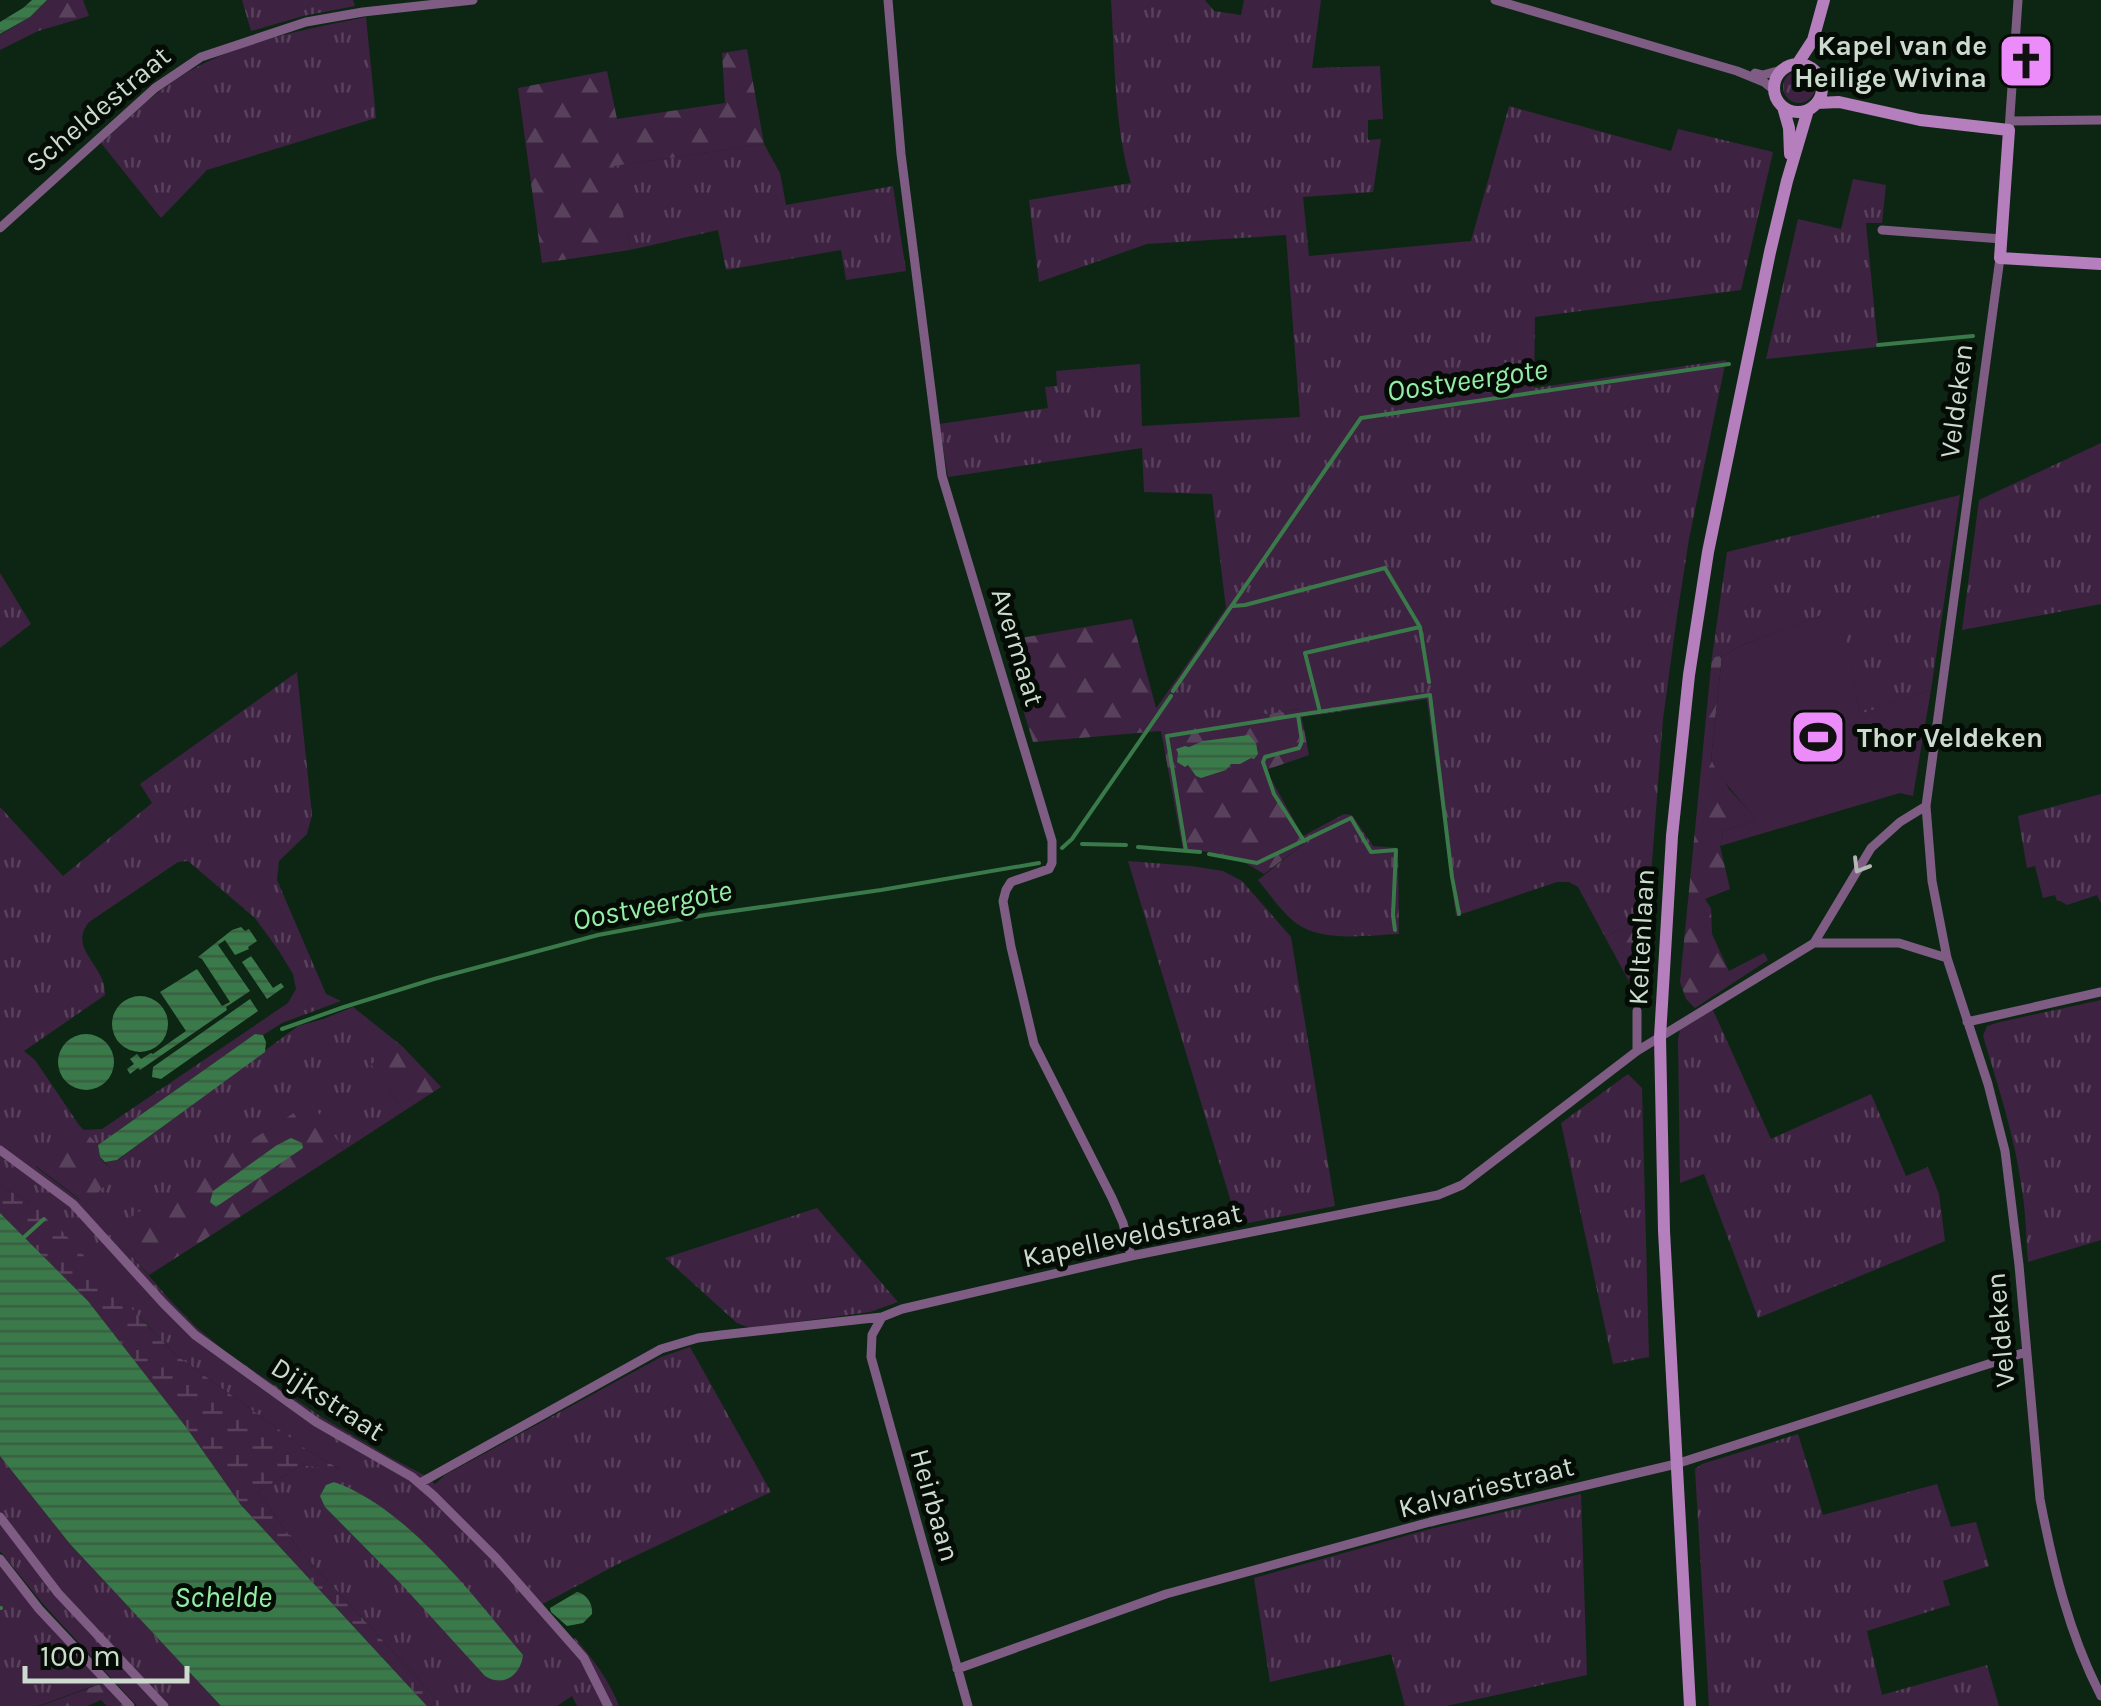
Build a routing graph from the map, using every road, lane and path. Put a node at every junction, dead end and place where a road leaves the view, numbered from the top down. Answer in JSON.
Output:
{"nodes":[{"id":1,"x":473,"y":0,"type":"edge"},
{"id":2,"x":888,"y":0,"type":"edge"},
{"id":3,"x":1495,"y":0,"type":"edge"},
{"id":4,"x":2018,"y":0,"type":"edge"},
{"id":5,"x":1823,"y":6,"type":"edge"},
{"id":6,"x":1798,"y":63,"type":"junction"},
{"id":7,"x":1781,"y":70,"type":"junction"},
{"id":8,"x":1737,"y":71,"type":"junction"},
{"id":9,"x":1821,"y":80,"type":"junction"},
{"id":10,"x":1774,"y":90,"type":"junction"},
{"id":11,"x":1862,"y":106,"type":"junction"},
{"id":12,"x":1784,"y":107,"type":"junction"},
{"id":13,"x":1813,"y":107,"type":"junction"},
{"id":14,"x":2101,"y":120,"type":"edge"},
{"id":15,"x":2010,"y":125,"type":"junction"},
{"id":16,"x":1787,"y":181,"type":"junction"},
{"id":17,"x":0,"y":228,"type":"edge"},
{"id":18,"x":1882,"y":230,"type":"dead end"},
{"id":19,"x":2002,"y":239,"type":"junction"},
{"id":20,"x":2000,"y":258,"type":"junction"},
{"id":21,"x":2101,"y":264,"type":"edge"},
{"id":22,"x":1926,"y":806,"type":"junction"},
{"id":23,"x":1814,"y":942,"type":"junction"},
{"id":24,"x":1947,"y":958,"type":"junction"},
{"id":25,"x":2101,"y":992,"type":"edge"},
{"id":26,"x":1637,"y":1010,"type":"dead end"},
{"id":27,"x":1968,"y":1022,"type":"junction"},
{"id":28,"x":1660,"y":1037,"type":"junction"},
{"id":29,"x":1637,"y":1051,"type":"junction"},
{"id":30,"x":0,"y":1150,"type":"edge"},
{"id":31,"x":1131,"y":1256,"type":"junction"},
{"id":32,"x":882,"y":1317,"type":"junction"},
{"id":33,"x":2026,"y":1352,"type":"junction"},
{"id":34,"x":1676,"y":1464,"type":"junction"},
{"id":35,"x":420,"y":1483,"type":"junction"},
{"id":36,"x":0,"y":1517,"type":"edge"},
{"id":37,"x":0,"y":1559,"type":"edge"},
{"id":38,"x":957,"y":1669,"type":"junction"},
{"id":39,"x":2101,"y":1696,"type":"edge"},
{"id":40,"x":130,"y":1706,"type":"edge"},
{"id":41,"x":164,"y":1706,"type":"edge"},
{"id":42,"x":608,"y":1706,"type":"edge"},
{"id":43,"x":968,"y":1706,"type":"edge"},
{"id":44,"x":1690,"y":1706,"type":"edge"}],
"edges":[{"from":1,"to":17,"type":"street","name":"Scheldestraat"},
{"from":2,"to":31,"type":"street","name":"Avermaat"},
{"from":3,"to":8,"type":"street"},
{"from":4,"to":15,"type":"street","name":"Veldeken"},
{"from":5,"to":6,"type":"main road","name":"Keltenlaan"},
{"from":5,"to":9,"type":"main road","name":"Keltenlaan"},
{"from":6,"to":7,"type":"main road"},
{"from":6,"to":9,"type":"main road"},
{"from":7,"to":8,"type":"street"},
{"from":7,"to":10,"type":"main road"},
{"from":8,"to":10,"type":"street"},
{"from":9,"to":11,"type":"main road"},
{"from":9,"to":13,"type":"main road","name":"Keltenlaan"},
{"from":10,"to":12,"type":"main road","name":"Keltenlaan"},
{"from":11,"to":13,"type":"main road"},
{"from":11,"to":15,"type":"main road"},
{"from":12,"to":13,"type":"main road"},
{"from":12,"to":16,"type":"main road","name":"Keltenlaan"},
{"from":13,"to":16,"type":"main road","name":"Keltenlaan"},
{"from":14,"to":15,"type":"street"},
{"from":15,"to":19,"type":"main road","name":"Veldeken"},
{"from":16,"to":28,"type":"main road","name":"Keltenlaan"},
{"from":18,"to":19,"type":"street"},
{"from":19,"to":20,"type":"main road","name":"Veldeken"},
{"from":20,"to":21,"type":"main road"},
{"from":20,"to":22,"type":"street","name":"Veldeken"},
{"from":22,"to":23,"type":"street","one_way":true},
{"from":22,"to":24,"type":"street","name":"Veldeken"},
{"from":23,"to":24,"type":"street"},
{"from":23,"to":28,"type":"street","name":"Kapelleveldstraat"},
{"from":24,"to":27,"type":"street","name":"Veldeken"},
{"from":25,"to":27,"type":"street"},
{"from":26,"to":29,"type":"street"},
{"from":27,"to":33,"type":"street","name":"Veldeken"},
{"from":28,"to":29,"type":"street","name":"Kapelleveldstraat"},
{"from":28,"to":34,"type":"main road","name":"Keltenlaan"},
{"from":29,"to":31,"type":"street","name":"Kapelleveldstraat"},
{"from":30,"to":35,"type":"street","name":"Dijkstraat"},
{"from":31,"to":32,"type":"street","name":"Kapelleveldstraat"},
{"from":32,"to":35,"type":"street","name":"Kapelleveldstraat"},
{"from":32,"to":38,"type":"street","name":"Heirbaan"},
{"from":33,"to":34,"type":"street","name":"Kalvariestraat"},
{"from":33,"to":39,"type":"street","name":"Veldeken"},
{"from":34,"to":38,"type":"street","name":"Kalvariestraat"},
{"from":34,"to":44,"type":"main road","name":"Keltenlaan"},
{"from":35,"to":42,"type":"street","name":"Dijkstraat"},
{"from":36,"to":41,"type":"street"},
{"from":37,"to":40,"type":"street"},
{"from":38,"to":43,"type":"street","name":"Heirbaan"}]}
